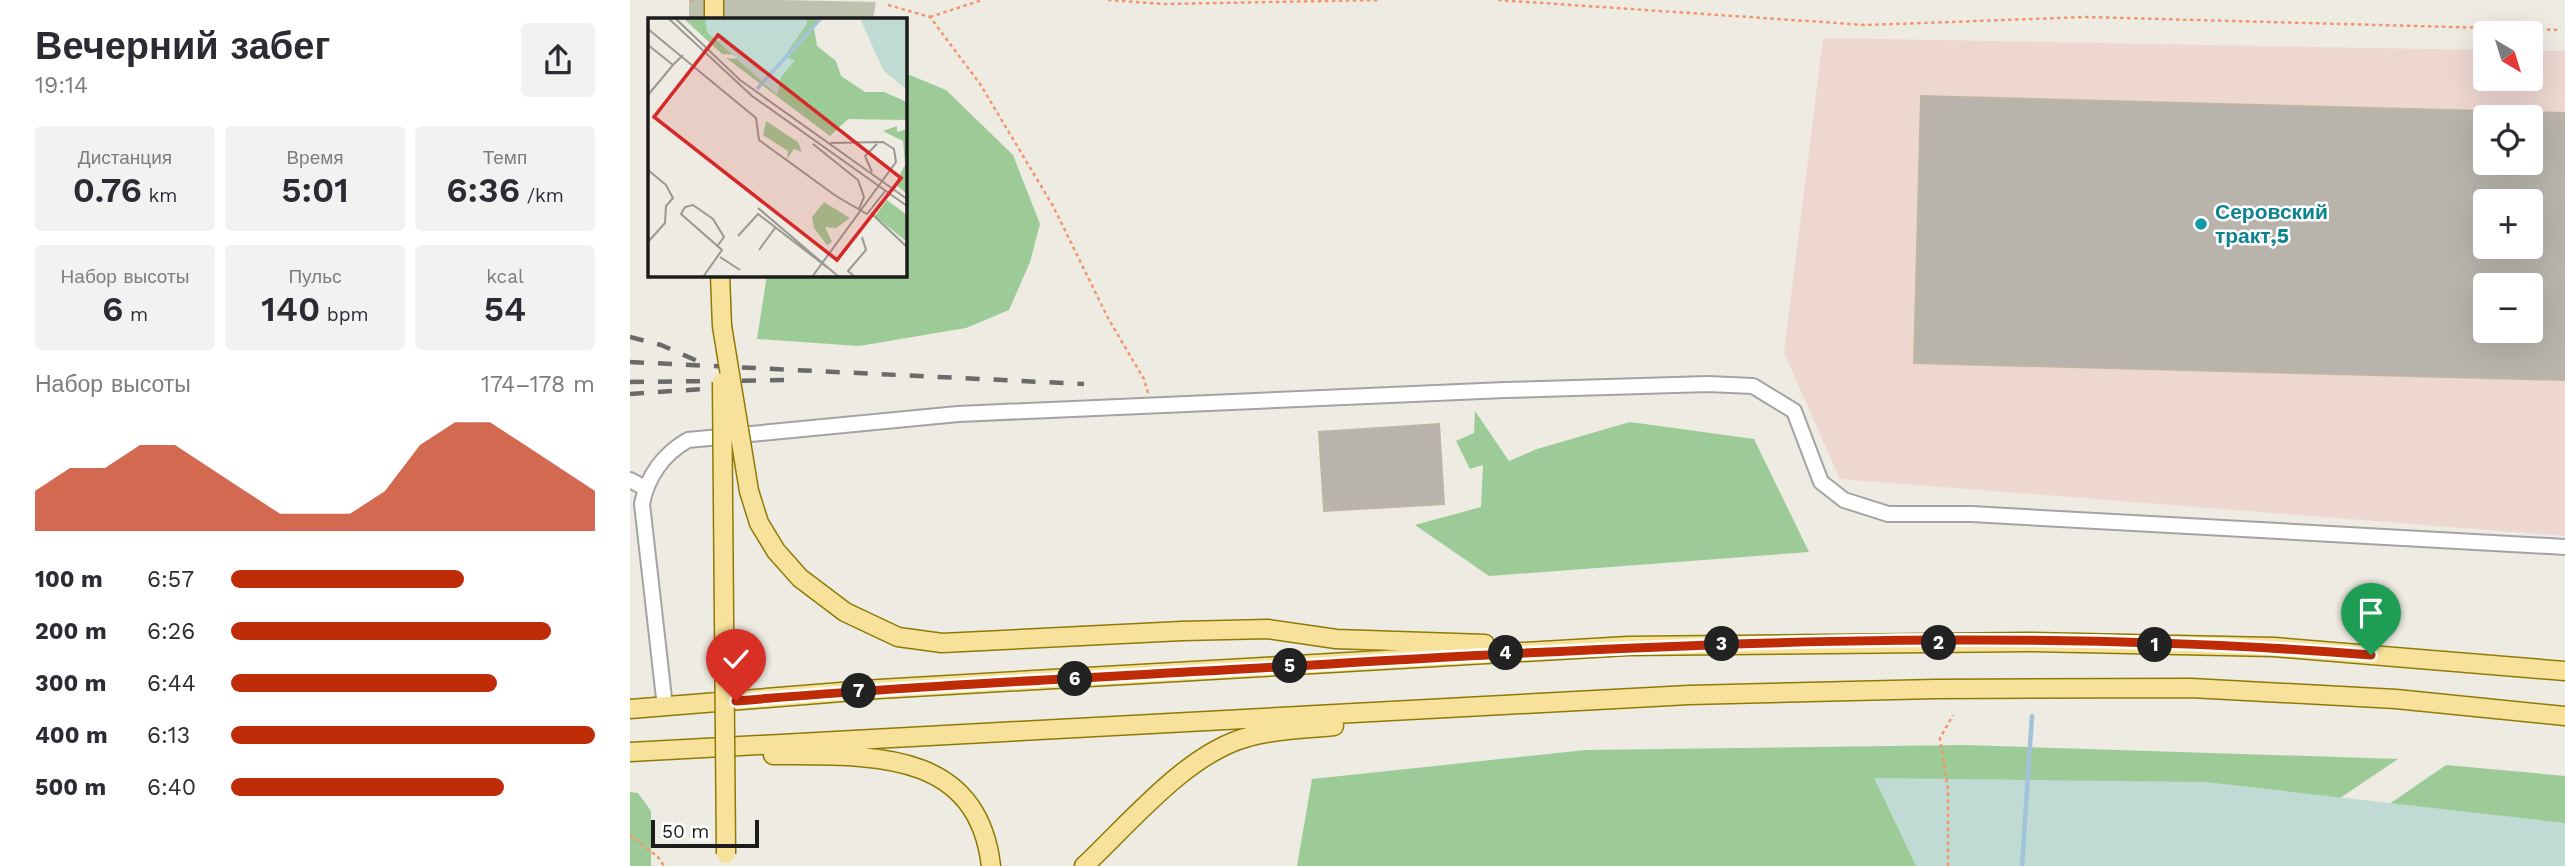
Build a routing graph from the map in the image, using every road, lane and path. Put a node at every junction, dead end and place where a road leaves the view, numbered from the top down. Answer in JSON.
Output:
{"nodes":[{"id":1,"x":714,"y":0,"type":"edge"},
{"id":2,"x":982,"y":0,"type":"edge"},
{"id":3,"x":1108,"y":0,"type":"edge"},
{"id":4,"x":1381,"y":0,"type":"edge"},
{"id":5,"x":1498,"y":0,"type":"edge"},
{"id":6,"x":888,"y":5,"type":"dead end"},
{"id":7,"x":930,"y":17,"type":"junction"},
{"id":8,"x":714,"y":18,"type":"edge"},
{"id":9,"x":2561,"y":30,"type":"dead end"},
{"id":10,"x":720,"y":276,"type":"edge"},
{"id":11,"x":722,"y":326,"type":"junction"},
{"id":12,"x":1152,"y":407,"type":"junction"},
{"id":13,"x":630,"y":480,"type":"edge"},
{"id":14,"x":645,"y":488,"type":"junction"},
{"id":15,"x":2565,"y":547,"type":"edge"},
{"id":16,"x":1628,"y":646,"type":"junction"},
{"id":17,"x":2565,"y":671,"type":"edge"},
{"id":18,"x":665,"y":707,"type":"junction"},
{"id":19,"x":630,"y":709,"type":"edge"},
{"id":20,"x":1430,"y":711,"type":"junction"},
{"id":21,"x":1953,"y":715,"type":"dead end"},
{"id":22,"x":2565,"y":716,"type":"edge"},
{"id":23,"x":630,"y":753,"type":"edge"},
{"id":24,"x":630,"y":835,"type":"edge"},
{"id":25,"x":727,"y":860,"type":"edge"},
{"id":26,"x":664,"y":866,"type":"edge"},
{"id":27,"x":991,"y":866,"type":"edge"},
{"id":28,"x":1084,"y":866,"type":"edge"},
{"id":29,"x":1948,"y":866,"type":"edge"}],
"edges":[{"from":1,"to":8,"type":"main road"},
{"from":2,"to":7,"type":"path"},
{"from":3,"to":4,"type":"path"},
{"from":5,"to":9,"type":"path"},
{"from":6,"to":7,"type":"path"},
{"from":7,"to":12,"type":"path"},
{"from":10,"to":11,"type":"main road"},
{"from":11,"to":16,"type":"main road","bridge":true},
{"from":11,"to":25,"type":"main road","bridge":true},
{"from":12,"to":14,"type":"lane"},
{"from":12,"to":15,"type":"lane"},
{"from":13,"to":14,"type":"lane"},
{"from":14,"to":18,"type":"lane"},
{"from":16,"to":17,"type":"main road"},
{"from":16,"to":18,"type":"main road"},
{"from":18,"to":19,"type":"main road"},
{"from":20,"to":22,"type":"main road"},
{"from":20,"to":23,"type":"main road"},
{"from":20,"to":28,"type":"main road"},
{"from":21,"to":29,"type":"path"},
{"from":23,"to":27,"type":"main road"},
{"from":24,"to":26,"type":"path"}]}
